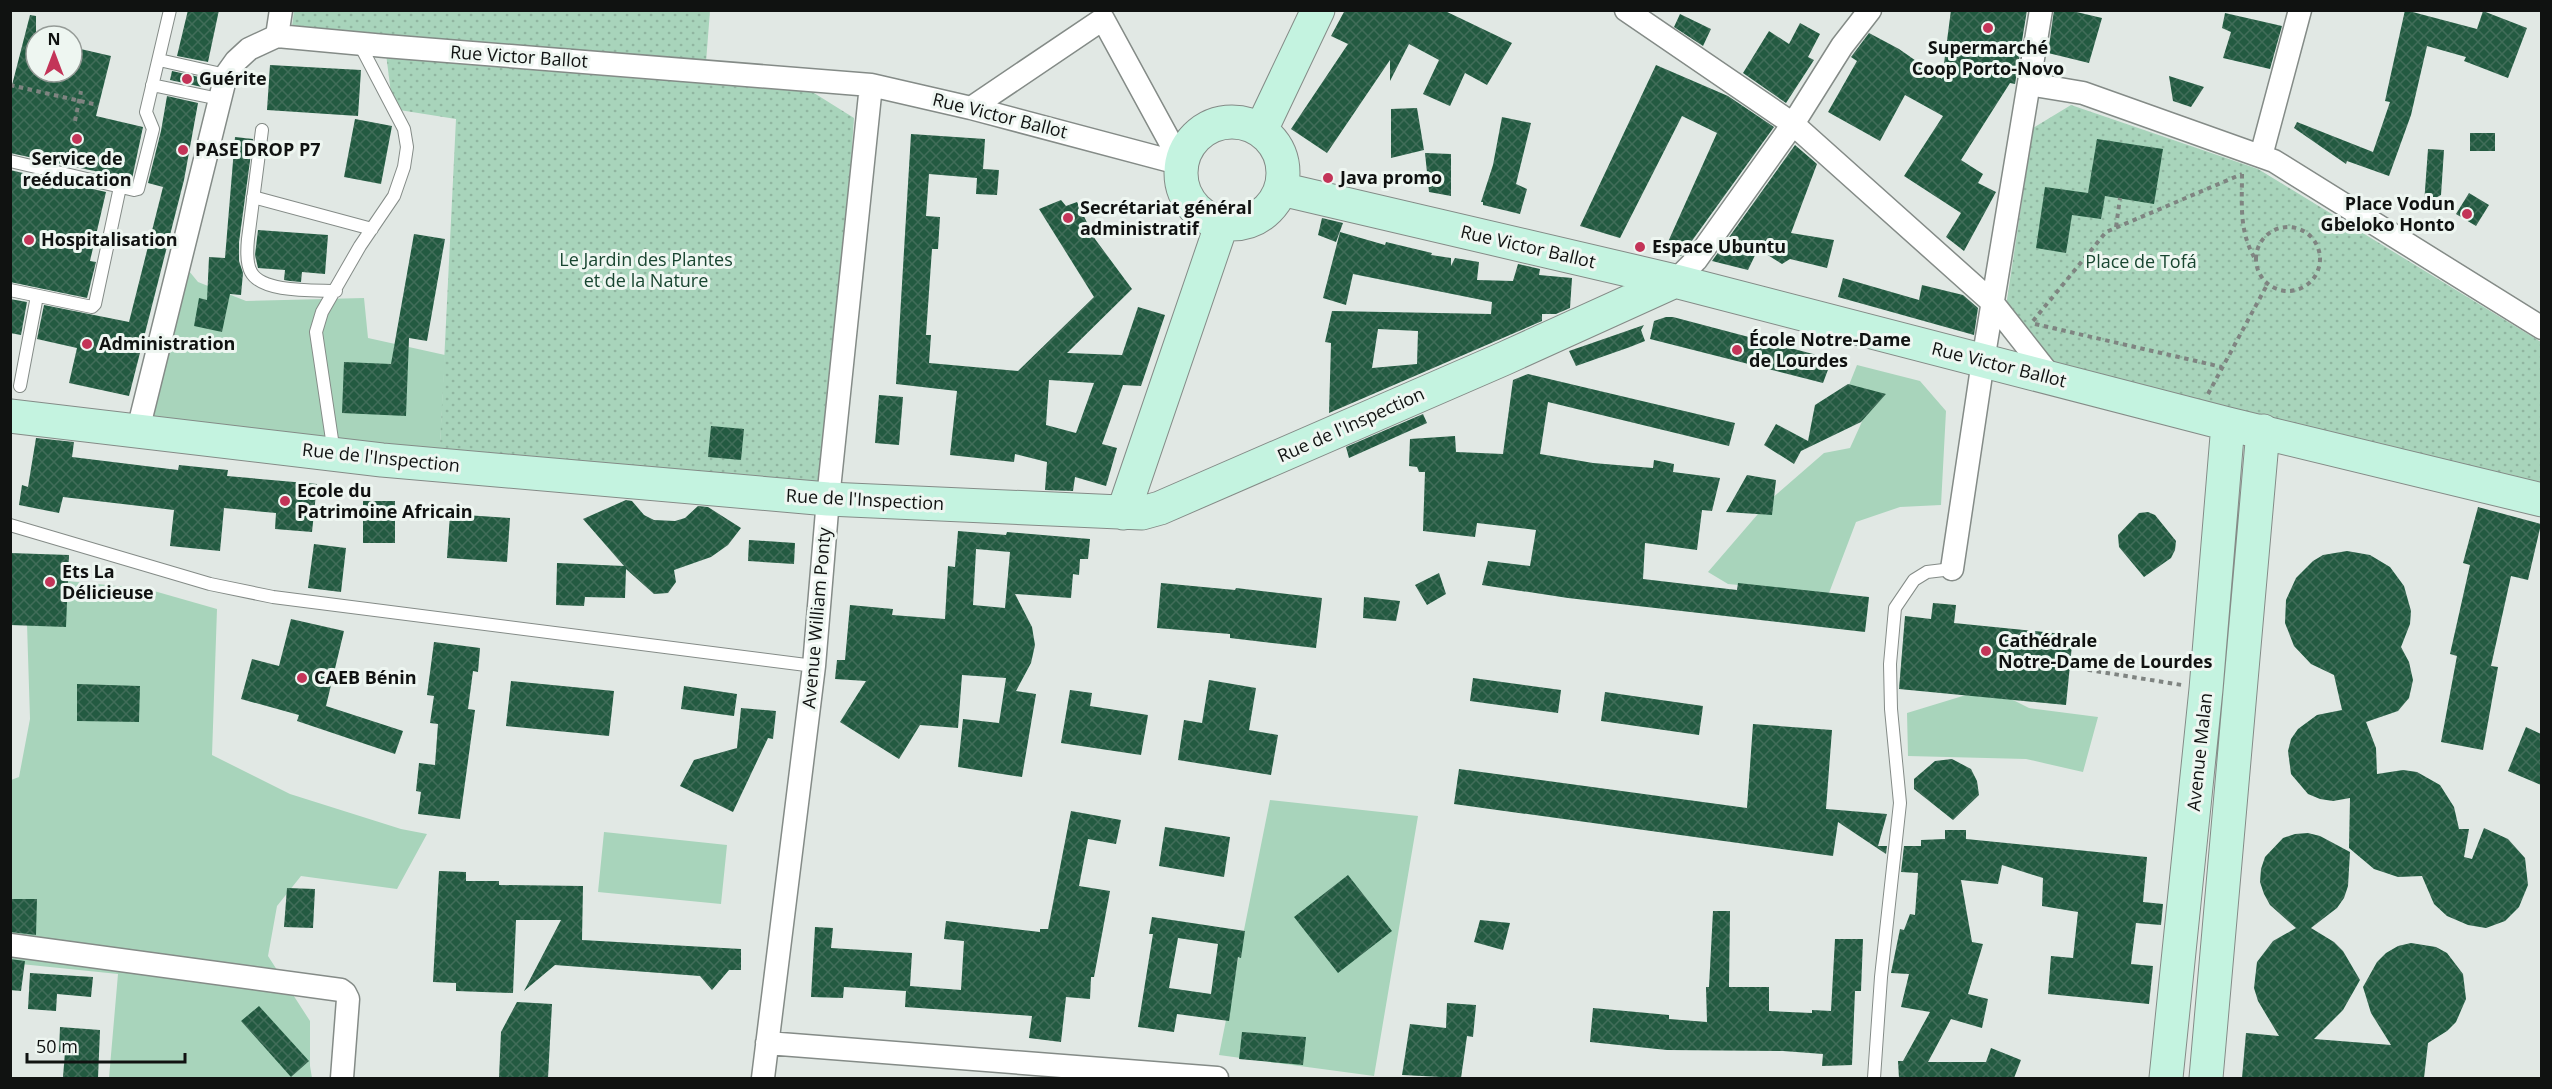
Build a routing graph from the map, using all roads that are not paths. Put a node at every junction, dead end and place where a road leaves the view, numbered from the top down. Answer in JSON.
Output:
{"nodes":[{"id":1,"x":170,"y":10,"type":"edge"},
{"id":2,"x":281,"y":10,"type":"edge"},
{"id":3,"x":1318,"y":10,"type":"edge"},
{"id":4,"x":1626,"y":10,"type":"edge"},
{"id":5,"x":1870,"y":10,"type":"edge"},
{"id":6,"x":2041,"y":10,"type":"edge"},
{"id":7,"x":2301,"y":10,"type":"edge"},
{"id":8,"x":278,"y":36,"type":"junction"},
{"id":9,"x":359,"y":43,"type":"junction"},
{"id":10,"x":159,"y":60,"type":"junction"},
{"id":11,"x":226,"y":75,"type":"junction"},
{"id":12,"x":2029,"y":84,"type":"junction"},
{"id":13,"x":152,"y":85,"type":"junction"},
{"id":14,"x":871,"y":85,"type":"junction"},
{"id":15,"x":219,"y":99,"type":"junction"},
{"id":16,"x":971,"y":108,"type":"junction"},
{"id":17,"x":1793,"y":124,"type":"junction"},
{"id":18,"x":262,"y":130,"type":"dead end"},
{"id":19,"x":1261,"y":130,"type":"junction"},
{"id":20,"x":2261,"y":156,"type":"junction"},
{"id":21,"x":10,"y":161,"type":"edge"},
{"id":22,"x":1182,"y":164,"type":"junction"},
{"id":23,"x":120,"y":186,"type":"junction"},
{"id":24,"x":1281,"y":189,"type":"junction"},
{"id":25,"x":253,"y":197,"type":"junction"},
{"id":26,"x":1222,"y":223,"type":"junction"},
{"id":27,"x":372,"y":229,"type":"junction"},
{"id":28,"x":1675,"y":281,"type":"junction"},
{"id":29,"x":10,"y":290,"type":"edge"},
{"id":30,"x":336,"y":291,"type":"junction"},
{"id":31,"x":37,"y":296,"type":"junction"},
{"id":32,"x":1992,"y":302,"type":"junction"},
{"id":33,"x":2541,"y":328,"type":"edge"},
{"id":34,"x":1983,"y":361,"type":"junction"},
{"id":35,"x":2051,"y":377,"type":"junction"},
{"id":36,"x":14,"y":412,"type":"edge"},
{"id":37,"x":2228,"y":424,"type":"junction"},
{"id":38,"x":138,"y":430,"type":"junction"},
{"id":39,"x":2263,"y":431,"type":"junction"},
{"id":40,"x":335,"y":454,"type":"junction"},
{"id":41,"x":828,"y":499,"type":"junction"},
{"id":42,"x":2541,"y":500,"type":"edge"},
{"id":43,"x":1123,"y":513,"type":"junction"},
{"id":44,"x":10,"y":525,"type":"edge"},
{"id":45,"x":1952,"y":569,"type":"joint"},
{"id":46,"x":814,"y":666,"type":"junction"},
{"id":47,"x":2192,"y":839,"type":"junction"},
{"id":48,"x":2228,"y":846,"type":"junction"},
{"id":49,"x":10,"y":945,"type":"edge"},
{"id":50,"x":767,"y":1042,"type":"junction"},
{"id":51,"x":342,"y":1078,"type":"edge"},
{"id":52,"x":763,"y":1078,"type":"edge"},
{"id":53,"x":1217,"y":1078,"type":"edge"},
{"id":54,"x":1874,"y":1078,"type":"edge"},
{"id":55,"x":2166,"y":1078,"type":"edge"},
{"id":56,"x":2206,"y":1078,"type":"edge"}],
"edges":[{"from":1,"to":10,"type":"lane"},
{"from":2,"to":8,"type":"street"},
{"from":3,"to":19,"type":"main road"},
{"from":4,"to":17,"type":"street"},
{"from":5,"to":17,"type":"street"},
{"from":6,"to":12,"type":"street"},
{"from":7,"to":20,"type":"street"},
{"from":8,"to":9,"type":"street","name":"Rue Victor Ballot"},
{"from":8,"to":11,"type":"street","name":"Rue Victor Ballot"},
{"from":9,"to":14,"type":"street","name":"Rue Victor Ballot"},
{"from":9,"to":27,"type":"lane"},
{"from":10,"to":11,"type":"lane"},
{"from":10,"to":13,"type":"lane"},
{"from":11,"to":15,"type":"street","name":"Rue Victor Ballot"},
{"from":12,"to":20,"type":"street"},
{"from":12,"to":32,"type":"street"},
{"from":13,"to":15,"type":"lane"},
{"from":13,"to":23,"type":"lane"},
{"from":14,"to":16,"type":"street","name":"Rue Victor Ballot"},
{"from":14,"to":41,"type":"street","name":"Avenue William Ponty"},
{"from":15,"to":38,"type":"street","name":"Rue Victor Ballot"},
{"from":16,"to":22,"type":"street","name":"Rue Victor Ballot"},
{"from":16,"to":22,"type":"street"},
{"from":17,"to":28,"type":"street"},
{"from":17,"to":32,"type":"street"},
{"from":18,"to":25,"type":"lane"},
{"from":19,"to":22,"type":"main road"},
{"from":19,"to":24,"type":"main road"},
{"from":20,"to":33,"type":"street"},
{"from":21,"to":23,"type":"lane"},
{"from":22,"to":26,"type":"main road"},
{"from":23,"to":31,"type":"lane"},
{"from":24,"to":26,"type":"main road"},
{"from":24,"to":28,"type":"main road","name":"Rue Victor Ballot"},
{"from":25,"to":27,"type":"lane"},
{"from":25,"to":30,"type":"lane"},
{"from":26,"to":43,"type":"main road"},
{"from":27,"to":30,"type":"lane"},
{"from":28,"to":34,"type":"main road","name":"Rue Victor Ballot"},
{"from":28,"to":43,"type":"main road","name":"Rue de l'Inspection"},
{"from":29,"to":31,"type":"lane"},
{"from":30,"to":40,"type":"lane"},
{"from":31,"to":36,"type":"lane"},
{"from":32,"to":34,"type":"street"},
{"from":32,"to":35,"type":"street"},
{"from":34,"to":35,"type":"main road","name":"Rue Victor Ballot"},
{"from":34,"to":45,"type":"street"},
{"from":35,"to":37,"type":"main road","name":"Rue Victor Ballot"},
{"from":36,"to":38,"type":"main road","name":"Rue de l'Inspection"},
{"from":37,"to":39,"type":"main road","name":"Rue Victor Ballot"},
{"from":37,"to":47,"type":"main road","name":"Avenue Malan"},
{"from":38,"to":40,"type":"main road","name":"Rue de l'Inspection"},
{"from":39,"to":42,"type":"main road","name":"Rue Victor Ballot"},
{"from":39,"to":48,"type":"main road","name":"Avenue Malan"},
{"from":40,"to":41,"type":"main road","name":"Rue de l'Inspection"},
{"from":41,"to":43,"type":"main road","name":"Rue de l'Inspection"},
{"from":41,"to":46,"type":"street","name":"Avenue William Ponty"},
{"from":44,"to":46,"type":"lane"},
{"from":45,"to":54,"type":"lane"},
{"from":46,"to":50,"type":"street","name":"Avenue William Ponty"},
{"from":47,"to":48,"type":"main road"},
{"from":47,"to":55,"type":"main road","name":"Avenue Malan"},
{"from":48,"to":56,"type":"main road","name":"Avenue Malan"},
{"from":49,"to":51,"type":"street"},
{"from":50,"to":52,"type":"street","name":"Avenue William Ponty"},
{"from":50,"to":53,"type":"street"}]}
